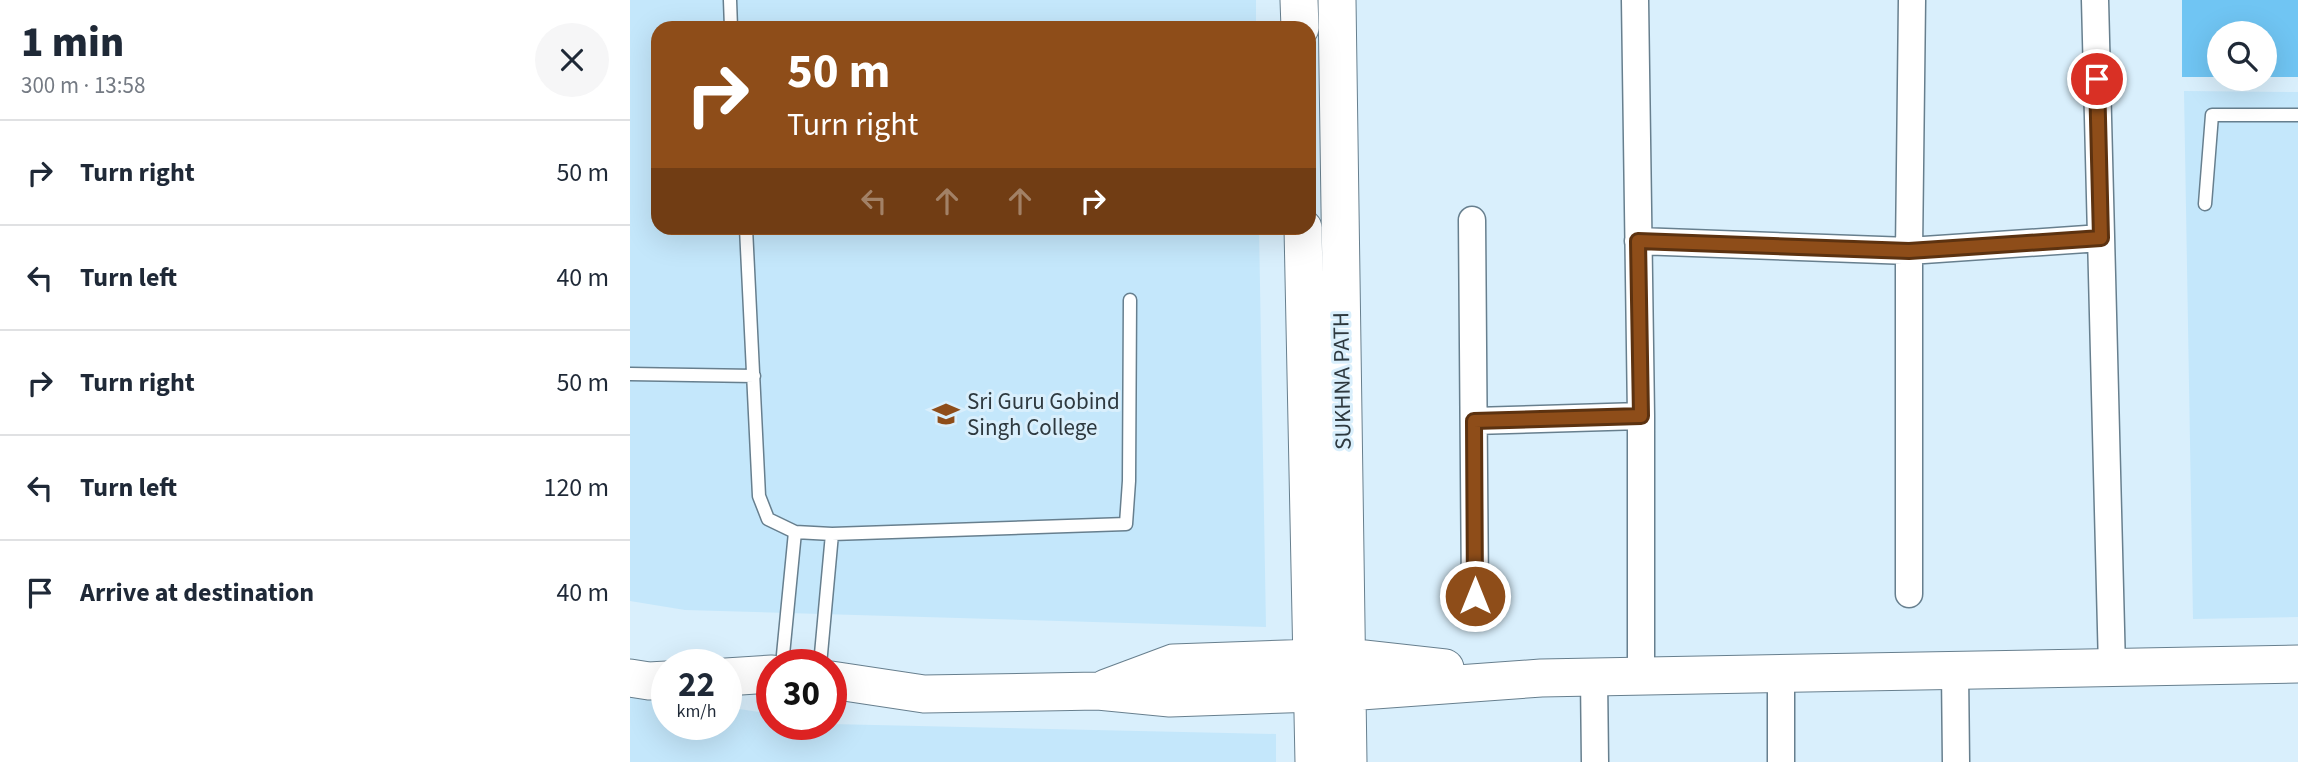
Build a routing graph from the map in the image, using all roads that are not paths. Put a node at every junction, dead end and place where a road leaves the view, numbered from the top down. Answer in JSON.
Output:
{"nodes":[{"id":1,"x":730,"y":0,"type":"edge"},
{"id":2,"x":1299,"y":0,"type":"edge"},
{"id":3,"x":1337,"y":0,"type":"edge"},
{"id":4,"x":1634,"y":0,"type":"edge"},
{"id":5,"x":1912,"y":0,"type":"edge"},
{"id":6,"x":2095,"y":0,"type":"edge"},
{"id":7,"x":732,"y":21,"type":"edge"},
{"id":8,"x":1300,"y":21,"type":"edge"},
{"id":9,"x":2298,"y":115,"type":"edge"},
{"id":10,"x":2205,"y":204,"type":"dead end"},
{"id":11,"x":1472,"y":220,"type":"dead end"},
{"id":12,"x":746,"y":235,"type":"edge"},
{"id":13,"x":1303,"y":235,"type":"edge"},
{"id":14,"x":2101,"y":238,"type":"junction"},
{"id":15,"x":1638,"y":241,"type":"junction"},
{"id":16,"x":1909,"y":251,"type":"junction"},
{"id":17,"x":1130,"y":300,"type":"dead end"},
{"id":18,"x":630,"y":374,"type":"edge"},
{"id":19,"x":754,"y":376,"type":"junction"},
{"id":20,"x":1641,"y":416,"type":"junction"},
{"id":21,"x":1474,"y":421,"type":"junction"},
{"id":22,"x":795,"y":531,"type":"junction"},
{"id":23,"x":832,"y":534,"type":"junction"},
{"id":24,"x":1909,"y":594,"type":"dead end"},
{"id":25,"x":1475,"y":596,"type":"dead end"},
{"id":26,"x":784,"y":649,"type":"edge"},
{"id":27,"x":821,"y":649,"type":"edge"},
{"id":28,"x":2298,"y":664,"type":"edge"},
{"id":29,"x":2112,"y":668,"type":"junction"},
{"id":30,"x":1955,"y":671,"type":"junction"},
{"id":31,"x":1780,"y":674,"type":"junction"},
{"id":32,"x":1329,"y":675,"type":"junction"},
{"id":33,"x":1594,"y":677,"type":"junction"},
{"id":34,"x":1641,"y":677,"type":"junction"},
{"id":35,"x":630,"y":678,"type":"edge"},
{"id":36,"x":651,"y":681,"type":"edge"},
{"id":37,"x":847,"y":682,"type":"edge"},
{"id":38,"x":1314,"y":762,"type":"edge"},
{"id":39,"x":1348,"y":762,"type":"edge"},
{"id":40,"x":1594,"y":762,"type":"edge"},
{"id":41,"x":1781,"y":762,"type":"edge"},
{"id":42,"x":1956,"y":762,"type":"edge"}],
"edges":[{"from":1,"to":7,"type":"lane"},
{"from":2,"to":8,"type":"street"},
{"from":3,"to":32,"type":"street","name":"SUKHNA PATH"},
{"from":4,"to":15,"type":"street"},
{"from":5,"to":16,"type":"street"},
{"from":6,"to":14,"type":"street"},
{"from":9,"to":10,"type":"lane"},
{"from":11,"to":21,"type":"street"},
{"from":12,"to":19,"type":"lane"},
{"from":13,"to":32,"type":"street","name":"SUKHNA PATH"},
{"from":14,"to":16,"type":"street"},
{"from":14,"to":29,"type":"street"},
{"from":15,"to":16,"type":"street"},
{"from":15,"to":20,"type":"street"},
{"from":16,"to":24,"type":"street"},
{"from":17,"to":23,"type":"lane"},
{"from":18,"to":19,"type":"lane"},
{"from":19,"to":22,"type":"lane"},
{"from":20,"to":21,"type":"street"},
{"from":20,"to":34,"type":"street"},
{"from":21,"to":25,"type":"street"},
{"from":22,"to":23,"type":"lane"},
{"from":22,"to":26,"type":"lane"},
{"from":23,"to":27,"type":"lane"},
{"from":28,"to":29,"type":"street"},
{"from":29,"to":30,"type":"street"},
{"from":30,"to":31,"type":"street"},
{"from":30,"to":42,"type":"street"},
{"from":31,"to":34,"type":"street"},
{"from":31,"to":41,"type":"street"},
{"from":32,"to":33,"type":"street"},
{"from":32,"to":37,"type":"street"},
{"from":32,"to":38,"type":"street","name":"SUKHNA PATH"},
{"from":32,"to":39,"type":"street","name":"SUKHNA PATH"},
{"from":33,"to":34,"type":"street"},
{"from":33,"to":40,"type":"street"},
{"from":35,"to":36,"type":"street"}]}
